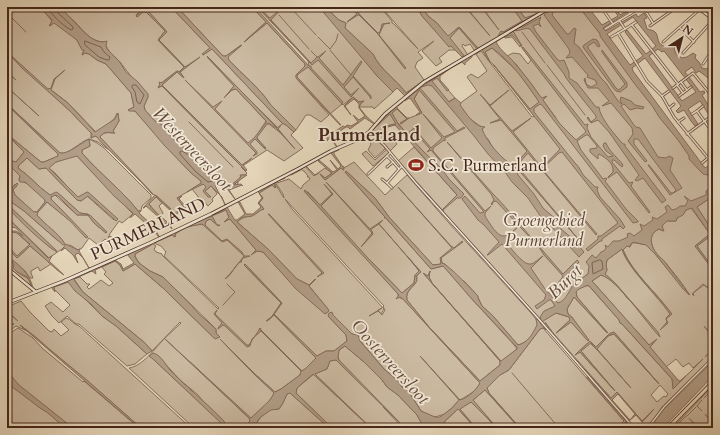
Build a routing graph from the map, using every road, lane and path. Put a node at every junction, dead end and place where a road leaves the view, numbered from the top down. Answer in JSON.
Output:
{"nodes":[{"id":1,"x":551,"y":7,"type":"edge"},
{"id":2,"x":601,"y":7,"type":"edge"},
{"id":3,"x":626,"y":7,"type":"edge"},
{"id":4,"x":642,"y":7,"type":"edge"},
{"id":5,"x":677,"y":7,"type":"edge"},
{"id":6,"x":697,"y":7,"type":"edge"},
{"id":7,"x":701,"y":8,"type":"edge"},
{"id":8,"x":630,"y":13,"type":"junction"},
{"id":9,"x":713,"y":14,"type":"edge"},
{"id":10,"x":713,"y":20,"type":"edge"},
{"id":11,"x":620,"y":21,"type":"junction"},
{"id":12,"x":636,"y":22,"type":"dead end"},
{"id":13,"x":612,"y":23,"type":"junction"},
{"id":14,"x":653,"y":23,"type":"junction"},
{"id":15,"x":632,"y":25,"type":"junction"},
{"id":16,"x":650,"y":26,"type":"dead end"},
{"id":17,"x":680,"y":28,"type":"junction"},
{"id":18,"x":605,"y":29,"type":"dead end"},
{"id":19,"x":625,"y":29,"type":"junction"},
{"id":20,"x":618,"y":33,"type":"junction"},
{"id":21,"x":611,"y":38,"type":"dead end"},
{"id":22,"x":663,"y":42,"type":"dead end"},
{"id":23,"x":694,"y":42,"type":"junction"},
{"id":24,"x":713,"y":50,"type":"edge"},
{"id":25,"x":683,"y":53,"type":"dead end"},
{"id":26,"x":703,"y":64,"type":"dead end"},
{"id":27,"x":681,"y":82,"type":"junction"},
{"id":28,"x":678,"y":85,"type":"junction"},
{"id":29,"x":691,"y":87,"type":"dead end"},
{"id":30,"x":673,"y":88,"type":"dead end"},
{"id":31,"x":687,"y":90,"type":"junction"},
{"id":32,"x":669,"y":91,"type":"dead end"},
{"id":33,"x":683,"y":93,"type":"junction"},
{"id":34,"x":662,"y":96,"type":"junction"},
{"id":35,"x":679,"y":96,"type":"dead end"},
{"id":36,"x":713,"y":97,"type":"edge"},
{"id":37,"x":674,"y":104,"type":"dead end"},
{"id":38,"x":703,"y":106,"type":"dead end"},
{"id":39,"x":669,"y":108,"type":"junction"},
{"id":40,"x":697,"y":111,"type":"junction"},
{"id":41,"x":692,"y":114,"type":"dead end"},
{"id":42,"x":713,"y":115,"type":"edge"},
{"id":43,"x":684,"y":118,"type":"dead end"},
{"id":44,"x":705,"y":121,"type":"junction"},
{"id":45,"x":678,"y":122,"type":"junction"},
{"id":46,"x":369,"y":132,"type":"junction"},
{"id":47,"x":713,"y":133,"type":"edge"},
{"id":48,"x":687,"y":134,"type":"junction"},
{"id":49,"x":390,"y":153,"type":"junction"},
{"id":50,"x":713,"y":155,"type":"edge"},
{"id":51,"x":387,"y":156,"type":"junction"},
{"id":52,"x":708,"y":158,"type":"junction"},
{"id":53,"x":393,"y":162,"type":"junction"},
{"id":54,"x":702,"y":163,"type":"dead end"},
{"id":55,"x":387,"y":167,"type":"dead end"},
{"id":56,"x":401,"y":167,"type":"junction"},
{"id":57,"x":399,"y":169,"type":"junction"},
{"id":58,"x":368,"y":174,"type":"dead end"},
{"id":59,"x":382,"y":179,"type":"dead end"},
{"id":60,"x":387,"y":183,"type":"junction"},
{"id":61,"x":392,"y":188,"type":"dead end"},
{"id":62,"x":7,"y":268,"type":"edge"},
{"id":63,"x":36,"y":292,"type":"junction"},
{"id":64,"x":7,"y":303,"type":"edge"},
{"id":65,"x":713,"y":358,"type":"edge"},
{"id":66,"x":713,"y":382,"type":"edge"},
{"id":67,"x":634,"y":428,"type":"edge"},
{"id":68,"x":648,"y":428,"type":"edge"},
{"id":69,"x":668,"y":428,"type":"edge"}],
"edges":[{"from":1,"to":46,"type":"street","name":"PURMERLAND"},
{"from":2,"to":13,"type":"street"},
{"from":3,"to":8,"type":"street"},
{"from":4,"to":8,"type":"street"},
{"from":4,"to":14,"type":"street"},
{"from":5,"to":14,"type":"street"},
{"from":6,"to":7,"type":"street"},
{"from":7,"to":9,"type":"street"},
{"from":7,"to":10,"type":"street"},
{"from":7,"to":17,"type":"street"},
{"from":8,"to":11,"type":"street"},
{"from":10,"to":23,"type":"street"},
{"from":11,"to":13,"type":"street"},
{"from":11,"to":19,"type":"street"},
{"from":12,"to":15,"type":"street"},
{"from":13,"to":18,"type":"street"},
{"from":14,"to":16,"type":"street"},
{"from":15,"to":19,"type":"street"},
{"from":15,"to":28,"type":"street"},
{"from":17,"to":22,"type":"street"},
{"from":17,"to":23,"type":"street"},
{"from":19,"to":20,"type":"street"},
{"from":20,"to":21,"type":"street"},
{"from":20,"to":34,"type":"street"},
{"from":23,"to":25,"type":"street"},
{"from":24,"to":26,"type":"street"},
{"from":27,"to":28,"type":"street"},
{"from":27,"to":31,"type":"street"},
{"from":27,"to":36,"type":"street"},
{"from":28,"to":30,"type":"street"},
{"from":28,"to":33,"type":"street"},
{"from":29,"to":31,"type":"street"},
{"from":31,"to":33,"type":"street"},
{"from":32,"to":34,"type":"street"},
{"from":33,"to":35,"type":"street"},
{"from":34,"to":39,"type":"street"},
{"from":37,"to":39,"type":"street"},
{"from":38,"to":40,"type":"street"},
{"from":39,"to":45,"type":"street"},
{"from":40,"to":41,"type":"street"},
{"from":40,"to":44,"type":"street"},
{"from":42,"to":44,"type":"street"},
{"from":43,"to":45,"type":"street"},
{"from":44,"to":47,"type":"street"},
{"from":44,"to":48,"type":"street"},
{"from":45,"to":48,"type":"street"},
{"from":46,"to":49,"type":"street"},
{"from":46,"to":63,"type":"street","name":"PURMERLAND"},
{"from":48,"to":52,"type":"street"},
{"from":49,"to":51,"type":"street"},
{"from":49,"to":56,"type":"street"},
{"from":50,"to":52,"type":"street"},
{"from":51,"to":53,"type":"street"},
{"from":51,"to":58,"type":"street"},
{"from":52,"to":54,"type":"street"},
{"from":53,"to":55,"type":"street"},
{"from":53,"to":57,"type":"street"},
{"from":56,"to":57,"type":"street"},
{"from":56,"to":67,"type":"street"},
{"from":57,"to":60,"type":"street"},
{"from":59,"to":60,"type":"street"},
{"from":60,"to":61,"type":"street"},
{"from":62,"to":63,"type":"street"},
{"from":63,"to":64,"type":"street","name":"PURMERLAND"},
{"from":65,"to":68,"type":"street"},
{"from":66,"to":69,"type":"main road"}]}
